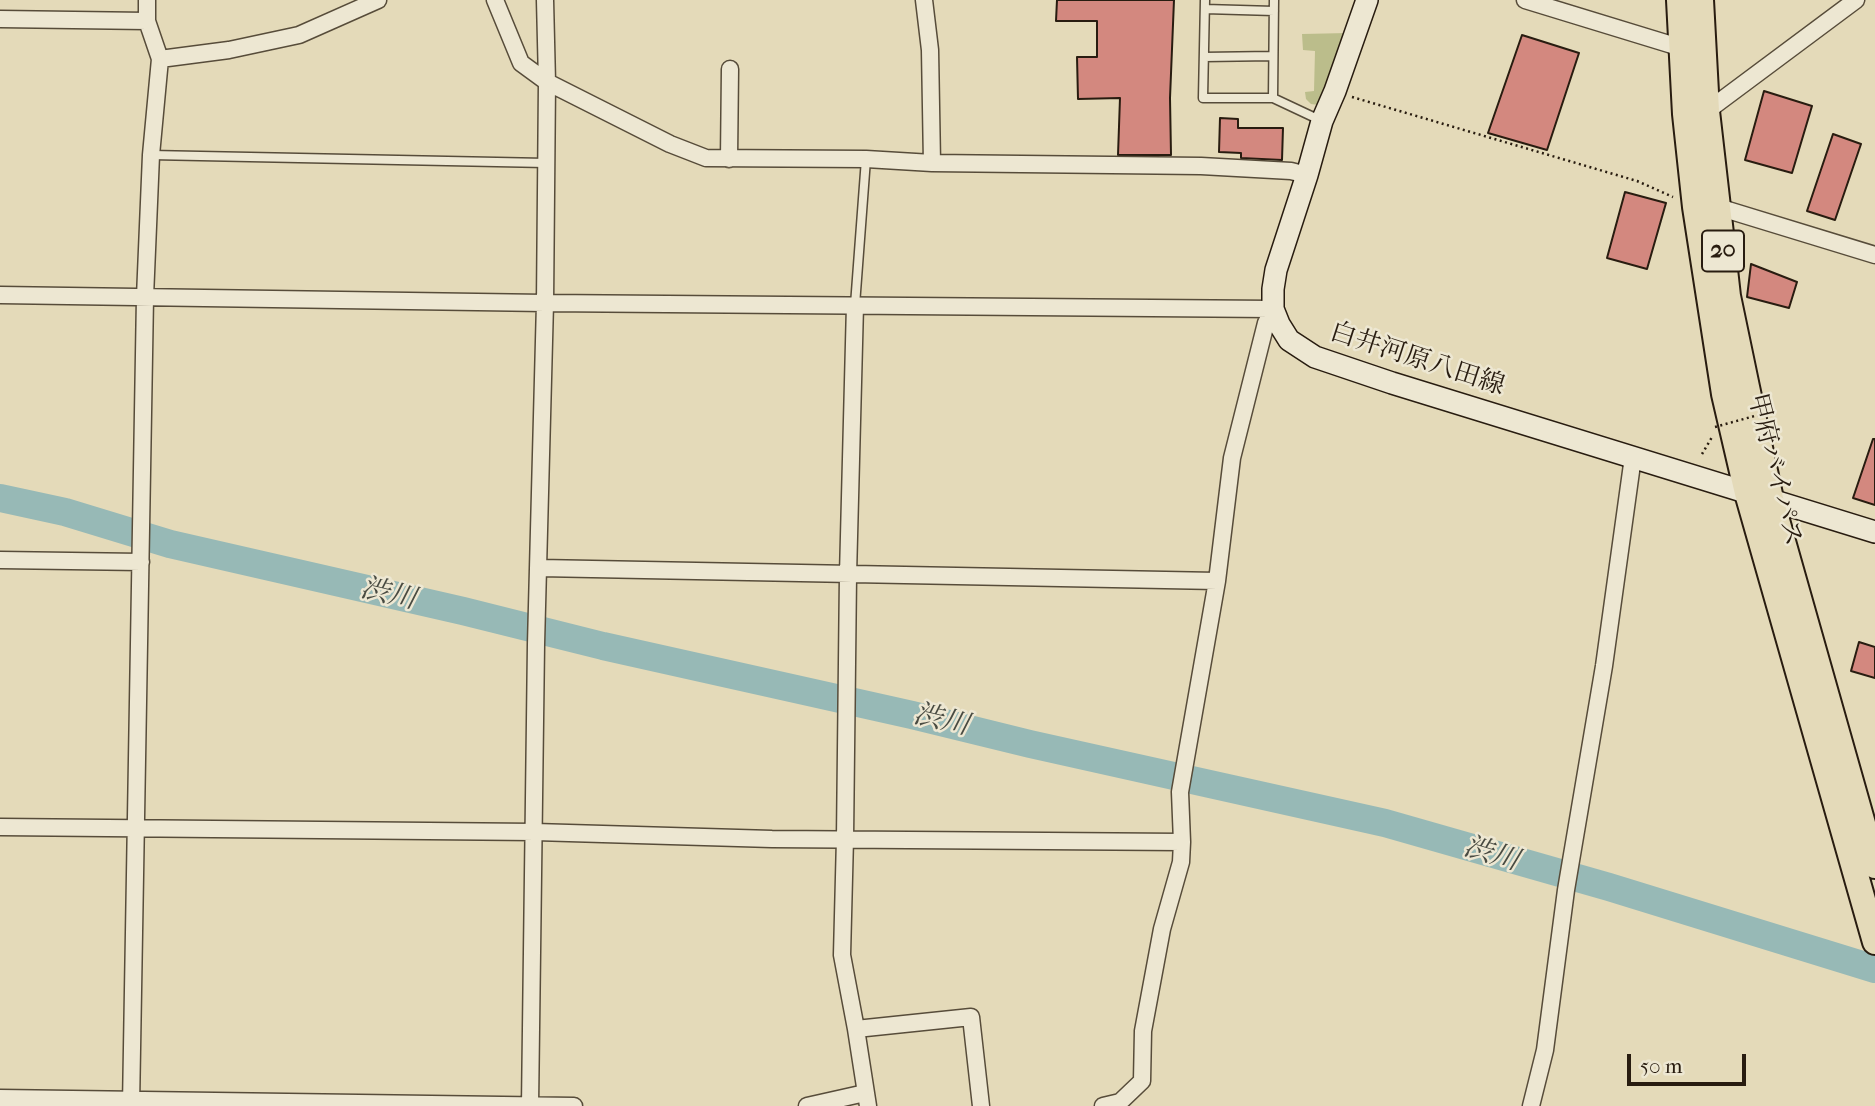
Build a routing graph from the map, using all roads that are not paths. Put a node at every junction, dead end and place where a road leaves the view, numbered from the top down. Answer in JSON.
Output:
{"nodes":[{"id":1,"x":147,"y":0,"type":"edge"},
{"id":2,"x":378,"y":0,"type":"edge"},
{"id":3,"x":495,"y":0,"type":"edge"},
{"id":4,"x":545,"y":0,"type":"edge"},
{"id":5,"x":924,"y":0,"type":"edge"},
{"id":6,"x":1274,"y":0,"type":"edge"},
{"id":7,"x":1367,"y":0,"type":"edge"},
{"id":8,"x":1524,"y":0,"type":"edge"},
{"id":9,"x":1679,"y":0,"type":"edge"},
{"id":10,"x":1701,"y":0,"type":"edge"},
{"id":11,"x":1856,"y":0,"type":"edge"},
{"id":12,"x":1205,"y":5,"type":"edge"},
{"id":13,"x":1274,"y":11,"type":"junction"},
{"id":14,"x":0,"y":19,"type":"edge"},
{"id":15,"x":147,"y":21,"type":"junction"},
{"id":16,"x":1682,"y":48,"type":"junction"},
{"id":17,"x":1272,"y":56,"type":"junction"},
{"id":18,"x":1204,"y":57,"type":"junction"},
{"id":19,"x":160,"y":59,"type":"junction"},
{"id":20,"x":730,"y":69,"type":"dead end"},
{"id":21,"x":547,"y":82,"type":"junction"},
{"id":22,"x":1273,"y":98,"type":"junction"},
{"id":23,"x":1707,"y":111,"type":"junction"},
{"id":24,"x":1322,"y":121,"type":"junction"},
{"id":25,"x":151,"y":155,"type":"junction"},
{"id":26,"x":729,"y":159,"type":"junction"},
{"id":27,"x":866,"y":159,"type":"junction"},
{"id":28,"x":546,"y":163,"type":"junction"},
{"id":29,"x":932,"y":163,"type":"junction"},
{"id":30,"x":1307,"y":175,"type":"junction"},
{"id":31,"x":1706,"y":207,"type":"junction"},
{"id":32,"x":1875,"y":255,"type":"edge"},
{"id":33,"x":0,"y":296,"type":"edge"},
{"id":34,"x":145,"y":298,"type":"junction"},
{"id":35,"x":545,"y":303,"type":"junction"},
{"id":36,"x":855,"y":305,"type":"junction"},
{"id":37,"x":1273,"y":309,"type":"junction"},
{"id":38,"x":1633,"y":457,"type":"junction"},
{"id":39,"x":1747,"y":493,"type":"junction"},
{"id":40,"x":1771,"y":499,"type":"junction"},
{"id":41,"x":1875,"y":532,"type":"edge"},
{"id":42,"x":141,"y":555,"type":"junction"},
{"id":43,"x":0,"y":559,"type":"edge"},
{"id":44,"x":540,"y":568,"type":"junction"},
{"id":45,"x":848,"y":575,"type":"junction"},
{"id":46,"x":1217,"y":581,"type":"junction"},
{"id":47,"x":0,"y":827,"type":"edge"},
{"id":48,"x":137,"y":829,"type":"junction"},
{"id":49,"x":535,"y":832,"type":"junction"},
{"id":50,"x":845,"y":838,"type":"junction"},
{"id":51,"x":1182,"y":842,"type":"junction"},
{"id":52,"x":1875,"y":866,"type":"edge"},
{"id":53,"x":1875,"y":942,"type":"edge"},
{"id":54,"x":856,"y":1028,"type":"junction"},
{"id":55,"x":0,"y":1098,"type":"edge"},
{"id":56,"x":867,"y":1099,"type":"edge"},
{"id":57,"x":131,"y":1103,"type":"edge"},
{"id":58,"x":1120,"y":1104,"type":"edge"},
{"id":59,"x":530,"y":1105,"type":"edge"},
{"id":60,"x":574,"y":1106,"type":"edge"},
{"id":61,"x":807,"y":1106,"type":"edge"},
{"id":62,"x":981,"y":1106,"type":"edge"},
{"id":63,"x":1103,"y":1106,"type":"edge"},
{"id":64,"x":1529,"y":1106,"type":"edge"}],
"edges":[{"from":1,"to":15,"type":"street"},
{"from":2,"to":19,"type":"street"},
{"from":3,"to":21,"type":"street"},
{"from":4,"to":21,"type":"street"},
{"from":5,"to":29,"type":"street"},
{"from":6,"to":13,"type":"lane"},
{"from":7,"to":24,"type":"main road"},
{"from":8,"to":16,"type":"street"},
{"from":9,"to":16,"type":"highway","name":"甲府バイパス","number":"20"},
{"from":10,"to":23,"type":"highway","name":"甲府バイパス","number":"20"},
{"from":11,"to":23,"type":"street"},
{"from":12,"to":13,"type":"lane"},
{"from":12,"to":18,"type":"lane"},
{"from":13,"to":17,"type":"lane"},
{"from":14,"to":15,"type":"street"},
{"from":15,"to":19,"type":"street"},
{"from":16,"to":31,"type":"highway","name":"甲府バイパス","number":"20"},
{"from":17,"to":18,"type":"lane"},
{"from":17,"to":22,"type":"lane"},
{"from":18,"to":22,"type":"lane"},
{"from":19,"to":25,"type":"street"},
{"from":20,"to":26,"type":"street"},
{"from":21,"to":26,"type":"street"},
{"from":21,"to":28,"type":"street"},
{"from":22,"to":24,"type":"lane"},
{"from":23,"to":31,"type":"highway","name":"甲府バイパス","number":"20"},
{"from":24,"to":30,"type":"main road"},
{"from":25,"to":28,"type":"lane"},
{"from":25,"to":34,"type":"street"},
{"from":26,"to":27,"type":"street"},
{"from":27,"to":29,"type":"street"},
{"from":27,"to":36,"type":"lane"},
{"from":28,"to":35,"type":"street"},
{"from":29,"to":30,"type":"street"},
{"from":30,"to":37,"type":"main road"},
{"from":31,"to":32,"type":"street"},
{"from":31,"to":39,"type":"highway","name":"甲府バイパス","number":"20"},
{"from":31,"to":40,"type":"highway","name":"甲府バイパス","number":"20"},
{"from":33,"to":34,"type":"street"},
{"from":34,"to":35,"type":"street"},
{"from":34,"to":42,"type":"street"},
{"from":35,"to":36,"type":"street"},
{"from":35,"to":44,"type":"street"},
{"from":36,"to":37,"type":"street"},
{"from":36,"to":45,"type":"street"},
{"from":37,"to":38,"type":"main road","name":"白井河原八田線"},
{"from":37,"to":46,"type":"street"},
{"from":38,"to":39,"type":"main road","name":"白井河原八田線"},
{"from":38,"to":64,"type":"street"},
{"from":39,"to":40,"type":"main road","name":"白井河原八田線"},
{"from":39,"to":53,"type":"highway","name":"甲府バイパス","number":"20"},
{"from":40,"to":41,"type":"main road","name":"白井河原八田線"},
{"from":40,"to":52,"type":"highway","name":"甲府バイパス","number":"20"},
{"from":42,"to":43,"type":"street"},
{"from":42,"to":48,"type":"street"},
{"from":44,"to":45,"type":"street"},
{"from":44,"to":49,"type":"street"},
{"from":45,"to":46,"type":"street"},
{"from":45,"to":50,"type":"street"},
{"from":46,"to":51,"type":"street"},
{"from":47,"to":48,"type":"street"},
{"from":48,"to":49,"type":"street"},
{"from":48,"to":57,"type":"street"},
{"from":49,"to":50,"type":"street"},
{"from":49,"to":59,"type":"street"},
{"from":50,"to":51,"type":"street"},
{"from":50,"to":54,"type":"street"},
{"from":51,"to":58,"type":"street"},
{"from":54,"to":56,"type":"street"},
{"from":54,"to":62,"type":"street"},
{"from":55,"to":57,"type":"street"},
{"from":56,"to":61,"type":"street"},
{"from":57,"to":59,"type":"street"},
{"from":58,"to":63,"type":"street"},
{"from":59,"to":60,"type":"street"}]}
